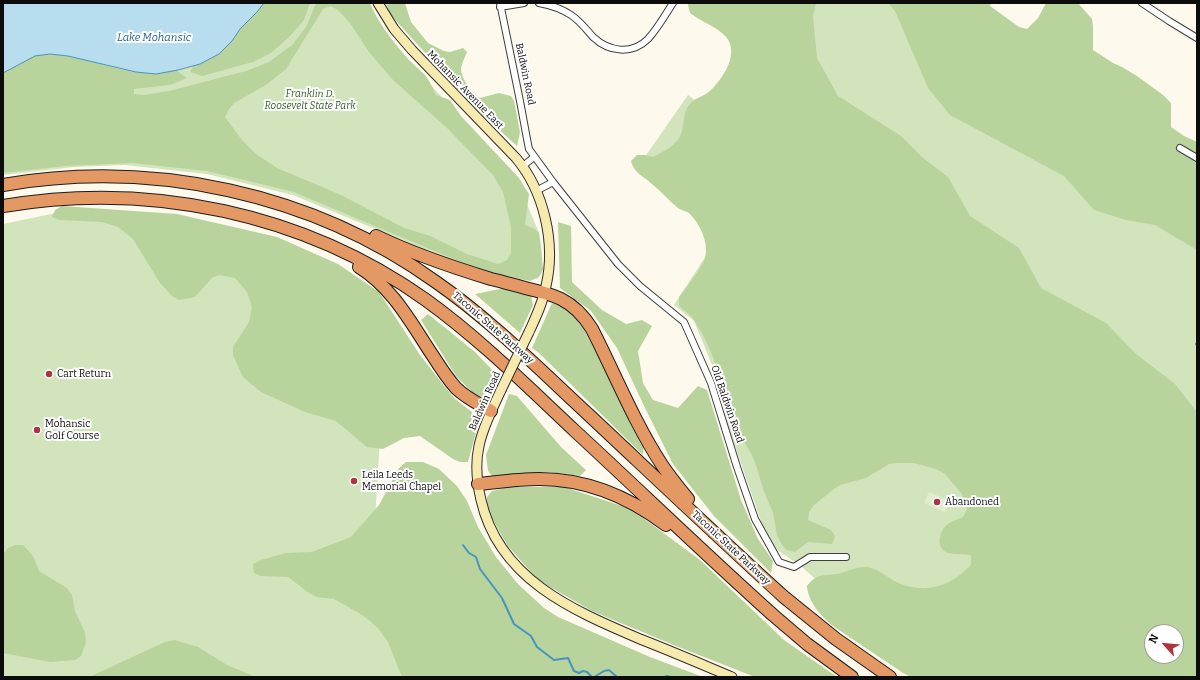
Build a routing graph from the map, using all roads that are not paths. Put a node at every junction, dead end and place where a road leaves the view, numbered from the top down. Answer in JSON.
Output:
{"nodes":[{"id":1,"x":378,"y":3,"type":"edge"},
{"id":2,"x":524,"y":3,"type":"edge"},
{"id":3,"x":539,"y":3,"type":"edge"},
{"id":4,"x":673,"y":3,"type":"edge"},
{"id":5,"x":1142,"y":3,"type":"edge"},
{"id":6,"x":500,"y":5,"type":"edge"},
{"id":7,"x":1197,"y":38,"type":"edge"},
{"id":8,"x":1180,"y":148,"type":"dead end"},
{"id":9,"x":534,"y":157,"type":"junction"},
{"id":10,"x":1197,"y":158,"type":"edge"},
{"id":11,"x":523,"y":166,"type":"junction"},
{"id":12,"x":553,"y":182,"type":"junction"},
{"id":13,"x":3,"y":184,"type":"edge"},
{"id":14,"x":536,"y":191,"type":"junction"},
{"id":15,"x":273,"y":202,"type":"junction"},
{"id":16,"x":3,"y":206,"type":"edge"},
{"id":17,"x":307,"y":236,"type":"junction"},
{"id":18,"x":545,"y":292,"type":"junction"},
{"id":19,"x":491,"y":411,"type":"junction"},
{"id":20,"x":478,"y":484,"type":"junction"},
{"id":21,"x":734,"y":551,"type":"junction"},
{"id":22,"x":846,"y":557,"type":"dead end"},
{"id":23,"x":723,"y":569,"type":"junction"},
{"id":24,"x":732,"y":677,"type":"edge"},
{"id":25,"x":852,"y":677,"type":"edge"},
{"id":26,"x":890,"y":677,"type":"edge"}],
"edges":[{"from":1,"to":11,"type":"street","name":"Mohansic Avenue East"},
{"from":2,"to":6,"type":"street"},
{"from":3,"to":4,"type":"street"},
{"from":5,"to":7,"type":"street"},
{"from":6,"to":9,"type":"street","name":"Baldwin Road"},
{"from":8,"to":10,"type":"street"},
{"from":9,"to":11,"type":"street"},
{"from":9,"to":12,"type":"street","name":"Old Baldwin Road"},
{"from":11,"to":14,"type":"street","name":"Mohansic Avenue East"},
{"from":12,"to":14,"type":"street"},
{"from":12,"to":22,"type":"street","name":"Old Baldwin Road"},
{"from":13,"to":15,"type":"highway","name":"Taconic State Parkway"},
{"from":14,"to":18,"type":"street","name":"Baldwin Road"},
{"from":15,"to":18,"type":"highway"},
{"from":15,"to":21,"type":"highway","name":"Taconic State Parkway"},
{"from":16,"to":17,"type":"highway","name":"Taconic State Parkway"},
{"from":17,"to":19,"type":"highway"},
{"from":17,"to":23,"type":"highway","name":"Taconic State Parkway"},
{"from":18,"to":19,"type":"street","name":"Baldwin Road","bridge":true},
{"from":18,"to":21,"type":"highway"},
{"from":19,"to":20,"type":"street","name":"Baldwin Road"},
{"from":20,"to":23,"type":"highway"},
{"from":20,"to":24,"type":"street","name":"Baldwin Road"},
{"from":21,"to":26,"type":"highway","name":"Taconic State Parkway"},
{"from":23,"to":25,"type":"highway","name":"Taconic State Parkway"}]}
